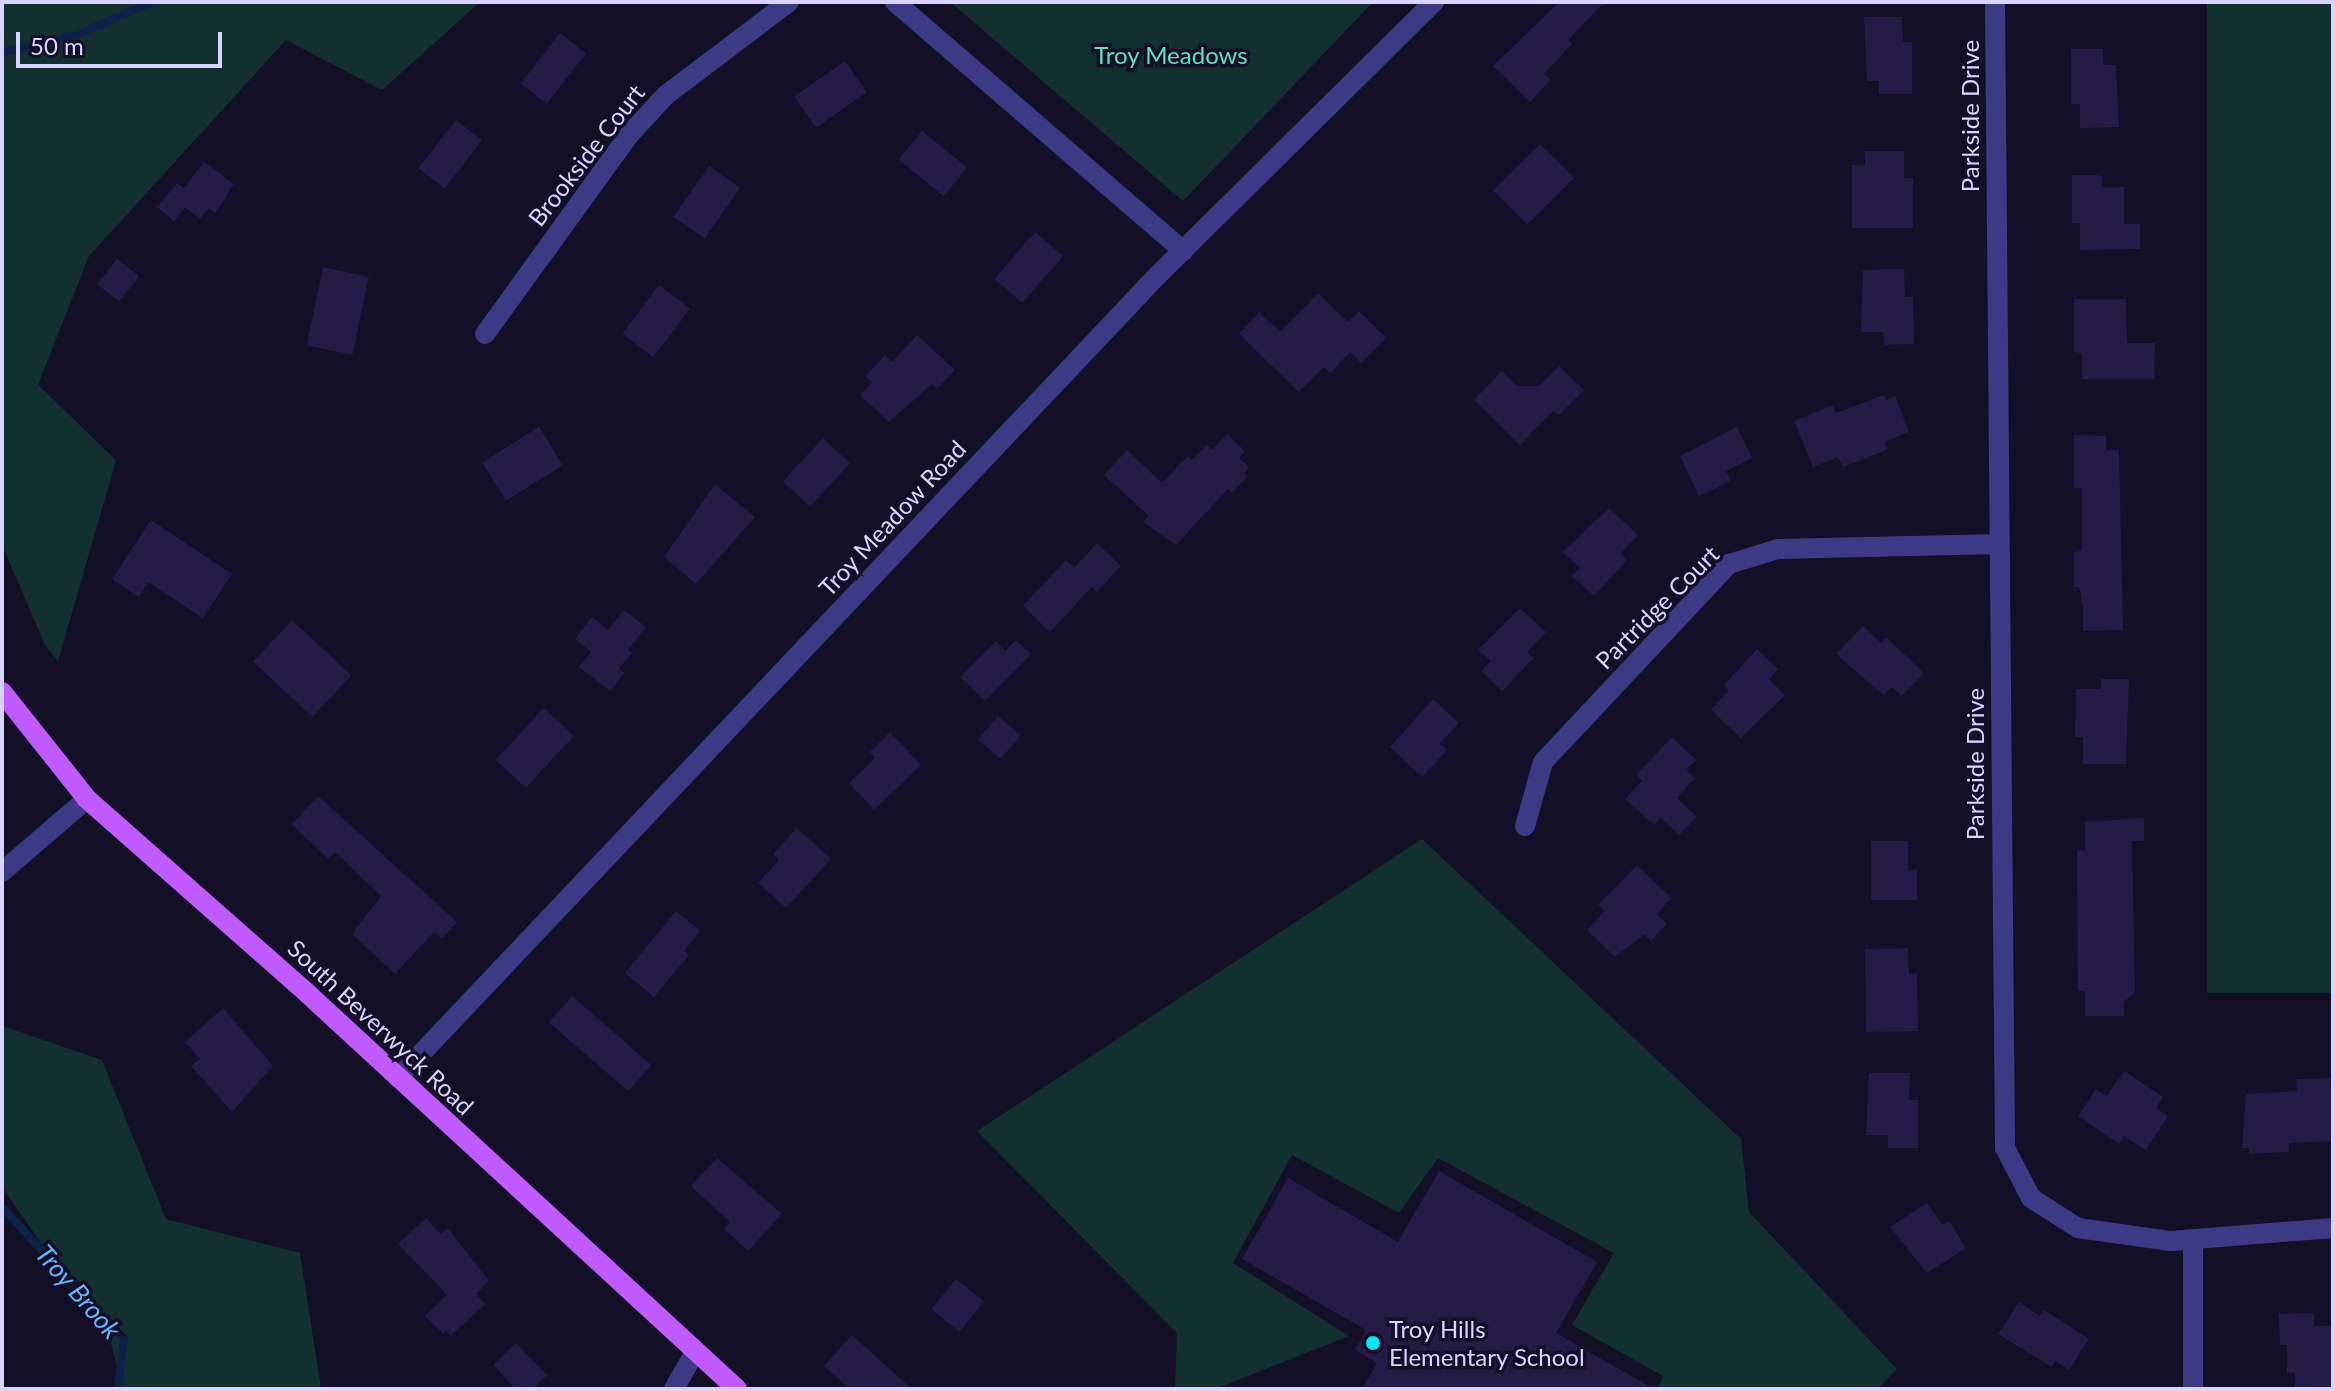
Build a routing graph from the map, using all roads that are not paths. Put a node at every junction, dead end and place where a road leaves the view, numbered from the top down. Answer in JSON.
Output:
{"nodes":[{"id":1,"x":789,"y":2,"type":"edge"},
{"id":2,"x":895,"y":2,"type":"edge"},
{"id":3,"x":1434,"y":2,"type":"edge"},
{"id":4,"x":1995,"y":2,"type":"edge"},
{"id":5,"x":1183,"y":251,"type":"junction"},
{"id":6,"x":485,"y":334,"type":"dead end"},
{"id":7,"x":1999,"y":544,"type":"junction"},
{"id":8,"x":2,"y":692,"type":"edge"},
{"id":9,"x":87,"y":799,"type":"junction"},
{"id":10,"x":1525,"y":826,"type":"dead end"},
{"id":11,"x":2,"y":872,"type":"edge"},
{"id":12,"x":398,"y":1078,"type":"junction"},
{"id":13,"x":2333,"y":1228,"type":"edge"},
{"id":14,"x":2193,"y":1240,"type":"junction"},
{"id":15,"x":695,"y":1352,"type":"junction"},
{"id":16,"x":674,"y":1389,"type":"edge"},
{"id":17,"x":737,"y":1389,"type":"edge"},
{"id":18,"x":2193,"y":1389,"type":"edge"}],
"edges":[{"from":1,"to":6,"type":"street","name":"Brookside Court"},
{"from":2,"to":5,"type":"street"},
{"from":3,"to":5,"type":"street","name":"Troy Meadow Road"},
{"from":4,"to":7,"type":"street","name":"Parkside Drive"},
{"from":5,"to":12,"type":"street","name":"Troy Meadow Road"},
{"from":7,"to":10,"type":"street","name":"Partridge Court"},
{"from":7,"to":14,"type":"street","name":"Parkside Drive"},
{"from":8,"to":9,"type":"main road","name":"South Beverwyck Road"},
{"from":9,"to":11,"type":"street"},
{"from":9,"to":12,"type":"main road","name":"South Beverwyck Road"},
{"from":12,"to":15,"type":"main road","name":"South Beverwyck Road"},
{"from":13,"to":14,"type":"street","name":"Parkside Drive"},
{"from":14,"to":18,"type":"street"},
{"from":15,"to":16,"type":"street"},
{"from":15,"to":17,"type":"main road","name":"South Beverwyck Road"}]}
